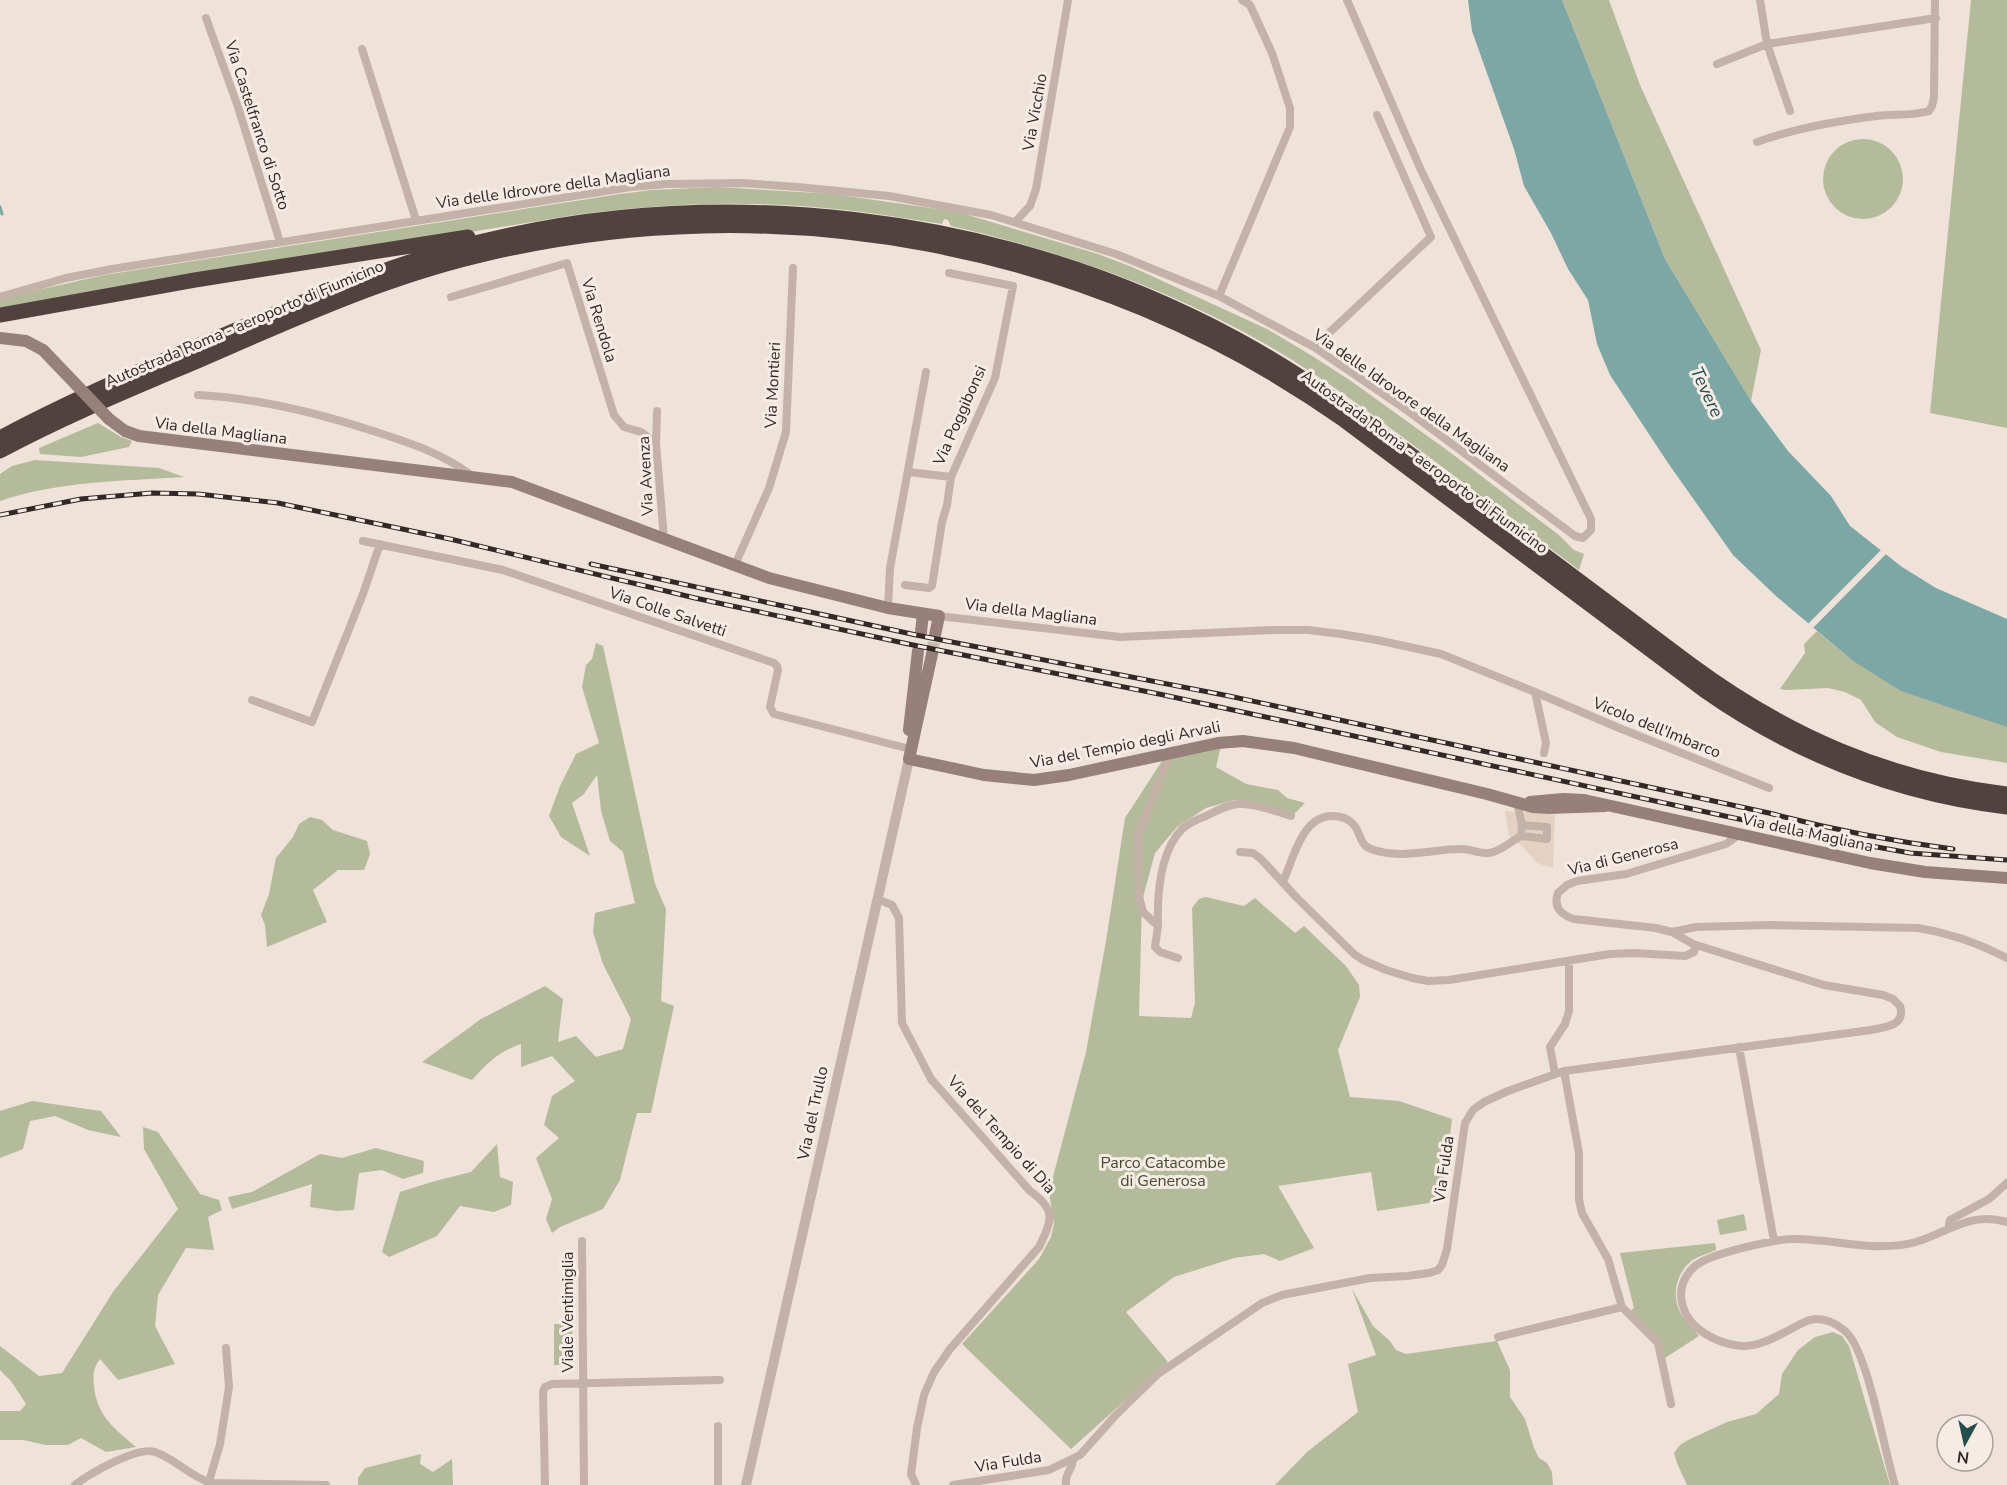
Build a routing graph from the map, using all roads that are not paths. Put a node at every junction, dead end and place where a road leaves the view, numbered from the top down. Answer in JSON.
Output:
{"nodes":[{"id":1,"x":1068,"y":0,"type":"edge"},
{"id":2,"x":1242,"y":0,"type":"edge"},
{"id":3,"x":1347,"y":0,"type":"edge"},
{"id":4,"x":1760,"y":0,"type":"edge"},
{"id":5,"x":1935,"y":0,"type":"edge"},
{"id":6,"x":206,"y":18,"type":"dead end"},
{"id":7,"x":1936,"y":18,"type":"junction"},
{"id":8,"x":1767,"y":44,"type":"junction"},
{"id":9,"x":362,"y":49,"type":"dead end"},
{"id":10,"x":1717,"y":64,"type":"dead end"},
{"id":11,"x":1790,"y":111,"type":"dead end"},
{"id":12,"x":1377,"y":115,"type":"dead end"},
{"id":13,"x":1757,"y":142,"type":"dead end"},
{"id":14,"x":416,"y":220,"type":"junction"},
{"id":15,"x":1015,"y":222,"type":"junction"},
{"id":16,"x":557,"y":226,"type":"junction"},
{"id":17,"x":280,"y":242,"type":"junction"},
{"id":18,"x":793,"y":268,"type":"dead end"},
{"id":19,"x":949,"y":273,"type":"dead end"},
{"id":20,"x":1219,"y":296,"type":"junction"},
{"id":21,"x":0,"y":297,"type":"edge"},
{"id":22,"x":451,"y":297,"type":"dead end"},
{"id":23,"x":0,"y":315,"type":"edge"},
{"id":24,"x":0,"y":338,"type":"edge"},
{"id":25,"x":1314,"y":347,"type":"junction"},
{"id":26,"x":927,"y":372,"type":"dead end"},
{"id":27,"x":198,"y":395,"type":"dead end"},
{"id":28,"x":657,"y":411,"type":"dead end"},
{"id":29,"x":0,"y":438,"type":"edge"},
{"id":30,"x":656,"y":443,"type":"junction"},
{"id":31,"x":0,"y":451,"type":"edge"},
{"id":32,"x":909,"y":472,"type":"junction"},
{"id":33,"x":474,"y":477,"type":"junction"},
{"id":34,"x":951,"y":477,"type":"junction"},
{"id":35,"x":664,"y":539,"type":"junction"},
{"id":36,"x":363,"y":541,"type":"dead end"},
{"id":37,"x":380,"y":544,"type":"junction"},
{"id":38,"x":734,"y":567,"type":"junction"},
{"id":39,"x":905,"y":585,"type":"dead end"},
{"id":40,"x":888,"y":608,"type":"junction"},
{"id":41,"x":924,"y":614,"type":"junction"},
{"id":42,"x":939,"y":616,"type":"junction"},
{"id":43,"x":921,"y":632,"type":"tunnel mouth"},
{"id":44,"x":935,"y":635,"type":"tunnel mouth"},
{"id":45,"x":918,"y":651,"type":"tunnel mouth"},
{"id":46,"x":932,"y":654,"type":"tunnel mouth"},
{"id":47,"x":1535,"y":692,"type":"junction"},
{"id":48,"x":252,"y":700,"type":"dead end"},
{"id":49,"x":1786,"y":734,"type":"junction"},
{"id":50,"x":1170,"y":753,"type":"junction"},
{"id":51,"x":1544,"y":753,"type":"dead end"},
{"id":52,"x":910,"y":754,"type":"junction"},
{"id":53,"x":1769,"y":788,"type":"dead end"},
{"id":54,"x":2007,"y":794,"type":"edge"},
{"id":55,"x":1520,"y":803,"type":"junction"},
{"id":56,"x":2007,"y":807,"type":"edge"},
{"id":57,"x":1291,"y":816,"type":"dead end"},
{"id":58,"x":1522,"y":825,"type":"junction"},
{"id":59,"x":1740,"y":834,"type":"junction"},
{"id":60,"x":1521,"y":836,"type":"junction"},
{"id":61,"x":1240,"y":852,"type":"dead end"},
{"id":62,"x":2007,"y":878,"type":"edge"},
{"id":63,"x":1283,"y":882,"type":"junction"},
{"id":64,"x":877,"y":899,"type":"junction"},
{"id":65,"x":1158,"y":926,"type":"junction"},
{"id":66,"x":1691,"y":928,"type":"junction"},
{"id":67,"x":1672,"y":932,"type":"junction"},
{"id":68,"x":1693,"y":944,"type":"junction"},
{"id":69,"x":1178,"y":958,"type":"dead end"},
{"id":70,"x":2007,"y":958,"type":"edge"},
{"id":71,"x":1569,"y":961,"type":"junction"},
{"id":72,"x":1739,"y":1047,"type":"junction"},
{"id":73,"x":1560,"y":1073,"type":"junction"},
{"id":74,"x":2007,"y":1183,"type":"edge"},
{"id":75,"x":2007,"y":1222,"type":"edge"},
{"id":76,"x":1948,"y":1229,"type":"junction"},
{"id":77,"x":582,"y":1241,"type":"dead end"},
{"id":78,"x":1774,"y":1241,"type":"junction"},
{"id":79,"x":1622,"y":1307,"type":"junction"},
{"id":80,"x":1498,"y":1337,"type":"dead end"},
{"id":81,"x":226,"y":1348,"type":"dead end"},
{"id":82,"x":720,"y":1380,"type":"dead end"},
{"id":83,"x":582,"y":1383,"type":"junction"},
{"id":84,"x":1671,"y":1404,"type":"dead end"},
{"id":85,"x":718,"y":1425,"type":"dead end"},
{"id":86,"x":1073,"y":1459,"type":"junction"},
{"id":87,"x":208,"y":1484,"type":"edge"},
{"id":88,"x":75,"y":1485,"type":"edge"},
{"id":89,"x":326,"y":1485,"type":"edge"},
{"id":90,"x":545,"y":1485,"type":"edge"},
{"id":91,"x":584,"y":1485,"type":"edge"},
{"id":92,"x":718,"y":1485,"type":"edge"},
{"id":93,"x":746,"y":1485,"type":"edge"},
{"id":94,"x":916,"y":1485,"type":"edge"},
{"id":95,"x":953,"y":1485,"type":"edge"},
{"id":96,"x":1066,"y":1485,"type":"edge"},
{"id":97,"x":1895,"y":1485,"type":"edge"}],
"edges":[{"from":1,"to":15,"type":"street","name":"Via Vicchio"},
{"from":2,"to":20,"type":"street"},
{"from":3,"to":25,"type":"street","name":"Via delle Idrovore della Magliana"},
{"from":4,"to":8,"type":"street"},
{"from":5,"to":7,"type":"street"},
{"from":6,"to":17,"type":"street","name":"Via Castelfranco di Sotto"},
{"from":7,"to":8,"type":"street"},
{"from":7,"to":13,"type":"street"},
{"from":8,"to":10,"type":"street"},
{"from":8,"to":11,"type":"street"},
{"from":9,"to":14,"type":"street"},
{"from":12,"to":25,"type":"street"},
{"from":14,"to":15,"type":"street","name":"Via delle Idrovore della Magliana"},
{"from":14,"to":17,"type":"street","name":"Via delle Idrovore della Magliana"},
{"from":15,"to":20,"type":"street","name":"Via delle Idrovore della Magliana"},
{"from":16,"to":23,"type":"highway"},
{"from":16,"to":29,"type":"highway","name":"Autostrada Roma - aeroporto di Fiumicino"},
{"from":16,"to":49,"type":"highway","name":"Autostrada Roma - aeroporto di Fiumicino"},
{"from":17,"to":21,"type":"street","name":"Via delle Idrovore della Magliana"},
{"from":18,"to":38,"type":"street","name":"Via Montieri"},
{"from":19,"to":34,"type":"street","name":"Via Poggibonsi"},
{"from":20,"to":25,"type":"street","name":"Via delle Idrovore della Magliana"},
{"from":22,"to":30,"type":"street","name":"Via Rendola"},
{"from":24,"to":33,"type":"main road","name":"Via della Magliana","bridge":true},
{"from":26,"to":32,"type":"street","name":"Via Poggibonsi"},
{"from":27,"to":33,"type":"street","name":"Via della Magliana"},
{"from":28,"to":30,"type":"street","name":"Via Avenza"},
{"from":30,"to":35,"type":"street","name":"Via Avenza"},
{"from":31,"to":49,"type":"highway","name":"Autostrada Roma - aeroporto di Fiumicino"},
{"from":32,"to":34,"type":"street","name":"Via Poggibonsi"},
{"from":32,"to":40,"type":"street","name":"Via Poggibonsi"},
{"from":33,"to":35,"type":"main road","name":"Via della Magliana"},
{"from":34,"to":39,"type":"street"},
{"from":35,"to":38,"type":"main road","name":"Via della Magliana"},
{"from":36,"to":37,"type":"street","name":"Via Colle Salvetti"},
{"from":37,"to":48,"type":"street"},
{"from":37,"to":52,"type":"street","name":"Via Colle Salvetti"},
{"from":38,"to":40,"type":"main road","name":"Via della Magliana"},
{"from":40,"to":41,"type":"main road","name":"Via della Magliana"},
{"from":41,"to":42,"type":"main road","name":"Via della Magliana"},
{"from":41,"to":43,"type":"main road"},
{"from":42,"to":44,"type":"main road"},
{"from":42,"to":47,"type":"street","name":"Via della Magliana"},
{"from":45,"to":52,"type":"main road","name":"Via del Trullo"},
{"from":46,"to":52,"type":"main road","name":"Via del Trullo"},
{"from":47,"to":51,"type":"street"},
{"from":47,"to":53,"type":"street","name":"Vicolo dell'Imbarco"},
{"from":49,"to":54,"type":"highway","name":"Autostrada Roma - aeroporto di Fiumicino"},
{"from":49,"to":56,"type":"highway","name":"Autostrada Roma - aeroporto di Fiumicino"},
{"from":50,"to":52,"type":"main road","name":"Via del Tempio degli Arvali"},
{"from":50,"to":55,"type":"main road","name":"Via del Tempio degli Arvali"},
{"from":50,"to":65,"type":"street"},
{"from":52,"to":64,"type":"street","name":"Via del Trullo"},
{"from":55,"to":58,"type":"street"},
{"from":55,"to":59,"type":"main road","name":"Via della Magliana"},
{"from":57,"to":65,"type":"street"},
{"from":58,"to":60,"type":"street"},
{"from":58,"to":60,"type":"street"},
{"from":59,"to":62,"type":"main road","name":"Via della Magliana"},
{"from":59,"to":67,"type":"street","name":"Via di Generosa"},
{"from":60,"to":63,"type":"street"},
{"from":61,"to":63,"type":"street"},
{"from":63,"to":71,"type":"street"},
{"from":64,"to":93,"type":"street","name":"Via del Trullo"},
{"from":64,"to":94,"type":"street","name":"Via del Tempio di Dia"},
{"from":65,"to":69,"type":"street"},
{"from":66,"to":67,"type":"street","name":"Via di Generosa"},
{"from":66,"to":68,"type":"street"},
{"from":66,"to":70,"type":"street","name":"Via di Generosa"},
{"from":67,"to":68,"type":"street","name":"Via Fulda"},
{"from":68,"to":71,"type":"street"},
{"from":68,"to":72,"type":"street","name":"Via Fulda"},
{"from":71,"to":73,"type":"street"},
{"from":72,"to":73,"type":"street","name":"Via Fulda"},
{"from":72,"to":78,"type":"street"},
{"from":73,"to":79,"type":"street"},
{"from":73,"to":86,"type":"street","name":"Via Fulda"},
{"from":74,"to":76,"type":"street"},
{"from":75,"to":76,"type":"street"},
{"from":76,"to":78,"type":"street"},
{"from":77,"to":83,"type":"street","name":"Viale Ventimiglia"},
{"from":78,"to":97,"type":"street"},
{"from":79,"to":80,"type":"street"},
{"from":79,"to":84,"type":"street"},
{"from":81,"to":87,"type":"street"},
{"from":82,"to":83,"type":"street"},
{"from":83,"to":90,"type":"street","name":"Viale Ventimiglia"},
{"from":83,"to":91,"type":"street","name":"Viale Ventimiglia"},
{"from":85,"to":92,"type":"street"},
{"from":86,"to":95,"type":"street","name":"Via Fulda"},
{"from":86,"to":96,"type":"street"},
{"from":87,"to":88,"type":"street"},
{"from":87,"to":89,"type":"street"}]}
